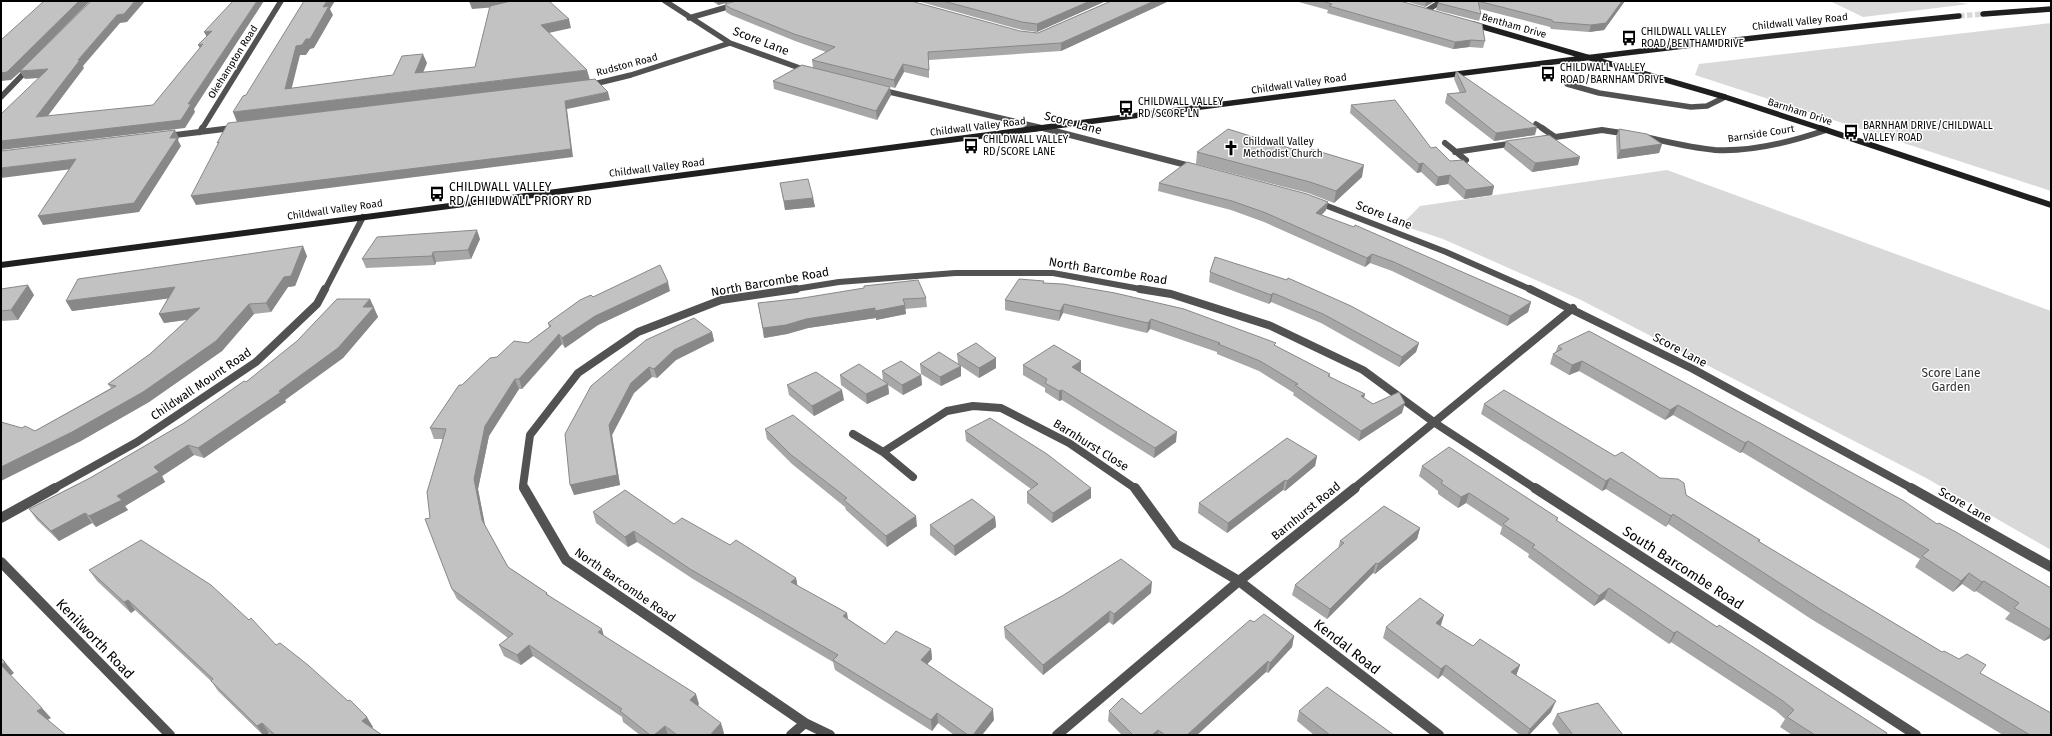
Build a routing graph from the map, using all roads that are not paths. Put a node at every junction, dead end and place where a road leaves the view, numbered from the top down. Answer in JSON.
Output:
{"nodes":[{"id":1,"x":282,"y":1,"type":"edge"},
{"id":2,"x":665,"y":1,"type":"edge"},
{"id":3,"x":748,"y":1,"type":"edge"},
{"id":4,"x":1442,"y":1,"type":"edge"},
{"id":5,"x":1419,"y":9,"type":"edge"},
{"id":6,"x":2051,"y":9,"type":"edge"},
{"id":7,"x":1426,"y":11,"type":"junction"},
{"id":8,"x":1434,"y":13,"type":"edge"},
{"id":9,"x":1983,"y":14,"type":"tunnel mouth"},
{"id":10,"x":1959,"y":16,"type":"tunnel mouth"},
{"id":11,"x":688,"y":18,"type":"junction"},
{"id":12,"x":1465,"y":21,"type":"edge"},
{"id":13,"x":730,"y":43,"type":"junction"},
{"id":14,"x":1588,"y":57,"type":"junction"},
{"id":15,"x":34,"y":63,"type":"edge"},
{"id":16,"x":812,"y":72,"type":"edge"},
{"id":17,"x":1567,"y":84,"type":"dead end"},
{"id":18,"x":583,"y":86,"type":"edge"},
{"id":19,"x":877,"y":89,"type":"edge"},
{"id":20,"x":1,"y":97,"type":"edge"},
{"id":21,"x":1725,"y":97,"type":"junction"},
{"id":22,"x":1536,"y":124,"type":"edge"},
{"id":23,"x":239,"y":127,"type":"edge"},
{"id":24,"x":1046,"y":129,"type":"junction"},
{"id":25,"x":1826,"y":130,"type":"junction"},
{"id":26,"x":200,"y":132,"type":"junction"},
{"id":27,"x":1632,"y":135,"type":"edge"},
{"id":28,"x":162,"y":136,"type":"edge"},
{"id":29,"x":1639,"y":136,"type":"edge"},
{"id":30,"x":1555,"y":137,"type":"junction"},
{"id":31,"x":1532,"y":140,"type":"edge"},
{"id":32,"x":1524,"y":141,"type":"edge"},
{"id":33,"x":1445,"y":144,"type":"dead end"},
{"id":34,"x":1455,"y":152,"type":"junction"},
{"id":35,"x":1466,"y":160,"type":"edge"},
{"id":36,"x":1204,"y":169,"type":"edge"},
{"id":37,"x":1307,"y":198,"type":"edge"},
{"id":38,"x":2051,"y":205,"type":"edge"},
{"id":39,"x":363,"y":217,"type":"junction"},
{"id":40,"x":1,"y":265,"type":"edge"},
{"id":41,"x":1573,"y":308,"type":"junction"},
{"id":42,"x":1435,"y":423,"type":"junction"},
{"id":43,"x":853,"y":434,"type":"dead end"},
{"id":44,"x":883,"y":452,"type":"junction"},
{"id":45,"x":913,"y":477,"type":"dead end"},
{"id":46,"x":1,"y":518,"type":"edge"},
{"id":47,"x":1,"y":562,"type":"edge"},
{"id":48,"x":2051,"y":567,"type":"edge"},
{"id":49,"x":1239,"y":581,"type":"junction"},
{"id":50,"x":805,"y":723,"type":"junction"},
{"id":51,"x":170,"y":735,"type":"edge"},
{"id":52,"x":791,"y":735,"type":"edge"},
{"id":53,"x":830,"y":735,"type":"edge"},
{"id":54,"x":1057,"y":735,"type":"edge"},
{"id":55,"x":1439,"y":735,"type":"edge"},
{"id":56,"x":1916,"y":735,"type":"edge"}],
"edges":[{"from":1,"to":26,"type":"street","name":"Okehampton Road"},
{"from":2,"to":11,"type":"street","name":"Score Lane"},
{"from":3,"to":11,"type":"street"},
{"from":4,"to":7,"type":"street"},
{"from":5,"to":7,"type":"main road"},
{"from":6,"to":9,"type":"main road"},
{"from":7,"to":8,"type":"main road"},
{"from":10,"to":14,"type":"main road","name":"Childwall Valley Road"},
{"from":11,"to":13,"type":"street","name":"Score Lane"},
{"from":12,"to":14,"type":"main road","name":"Bentham Drive"},
{"from":13,"to":16,"type":"street","name":"Score Lane"},
{"from":13,"to":18,"type":"street","name":"Rudston Road"},
{"from":14,"to":21,"type":"main road","name":"Barnham Drive"},
{"from":14,"to":24,"type":"main road","name":"Childwall Valley Road"},
{"from":15,"to":20,"type":"street"},
{"from":17,"to":21,"type":"street"},
{"from":19,"to":24,"type":"street","name":"Score Lane"},
{"from":21,"to":25,"type":"main road","name":"Barnham Drive"},
{"from":22,"to":30,"type":"street"},
{"from":23,"to":26,"type":"street"},
{"from":24,"to":36,"type":"street","name":"Score Lane"},
{"from":24,"to":39,"type":"main road","name":"Childwall Valley Road"},
{"from":25,"to":29,"type":"street","name":"Barnside Court"},
{"from":25,"to":38,"type":"main road","name":"Barnham Drive"},
{"from":26,"to":28,"type":"street"},
{"from":27,"to":30,"type":"street"},
{"from":30,"to":31,"type":"street"},
{"from":32,"to":34,"type":"street"},
{"from":33,"to":34,"type":"street"},
{"from":34,"to":35,"type":"street"},
{"from":37,"to":41,"type":"street","name":"Score Lane"},
{"from":39,"to":40,"type":"main road","name":"Childwall Valley Road"},
{"from":39,"to":46,"type":"street","name":"Childwall Mount Road"},
{"from":41,"to":42,"type":"street","name":"Barnhurst Road"},
{"from":41,"to":48,"type":"street","name":"Score Lane"},
{"from":42,"to":49,"type":"street","name":"Barnhurst Road"},
{"from":42,"to":50,"type":"street","name":"North Barcombe Road"},
{"from":42,"to":56,"type":"street","name":"South Barcombe Road"},
{"from":43,"to":44,"type":"street"},
{"from":44,"to":45,"type":"street"},
{"from":44,"to":49,"type":"street","name":"Barnhurst Close"},
{"from":47,"to":51,"type":"street","name":"Kenilworth Road"},
{"from":49,"to":54,"type":"street","name":"Barnhurst Road"},
{"from":49,"to":55,"type":"street","name":"Kendal Road"},
{"from":50,"to":52,"type":"street"},
{"from":50,"to":53,"type":"street","name":"North Barcombe Road"}]}
